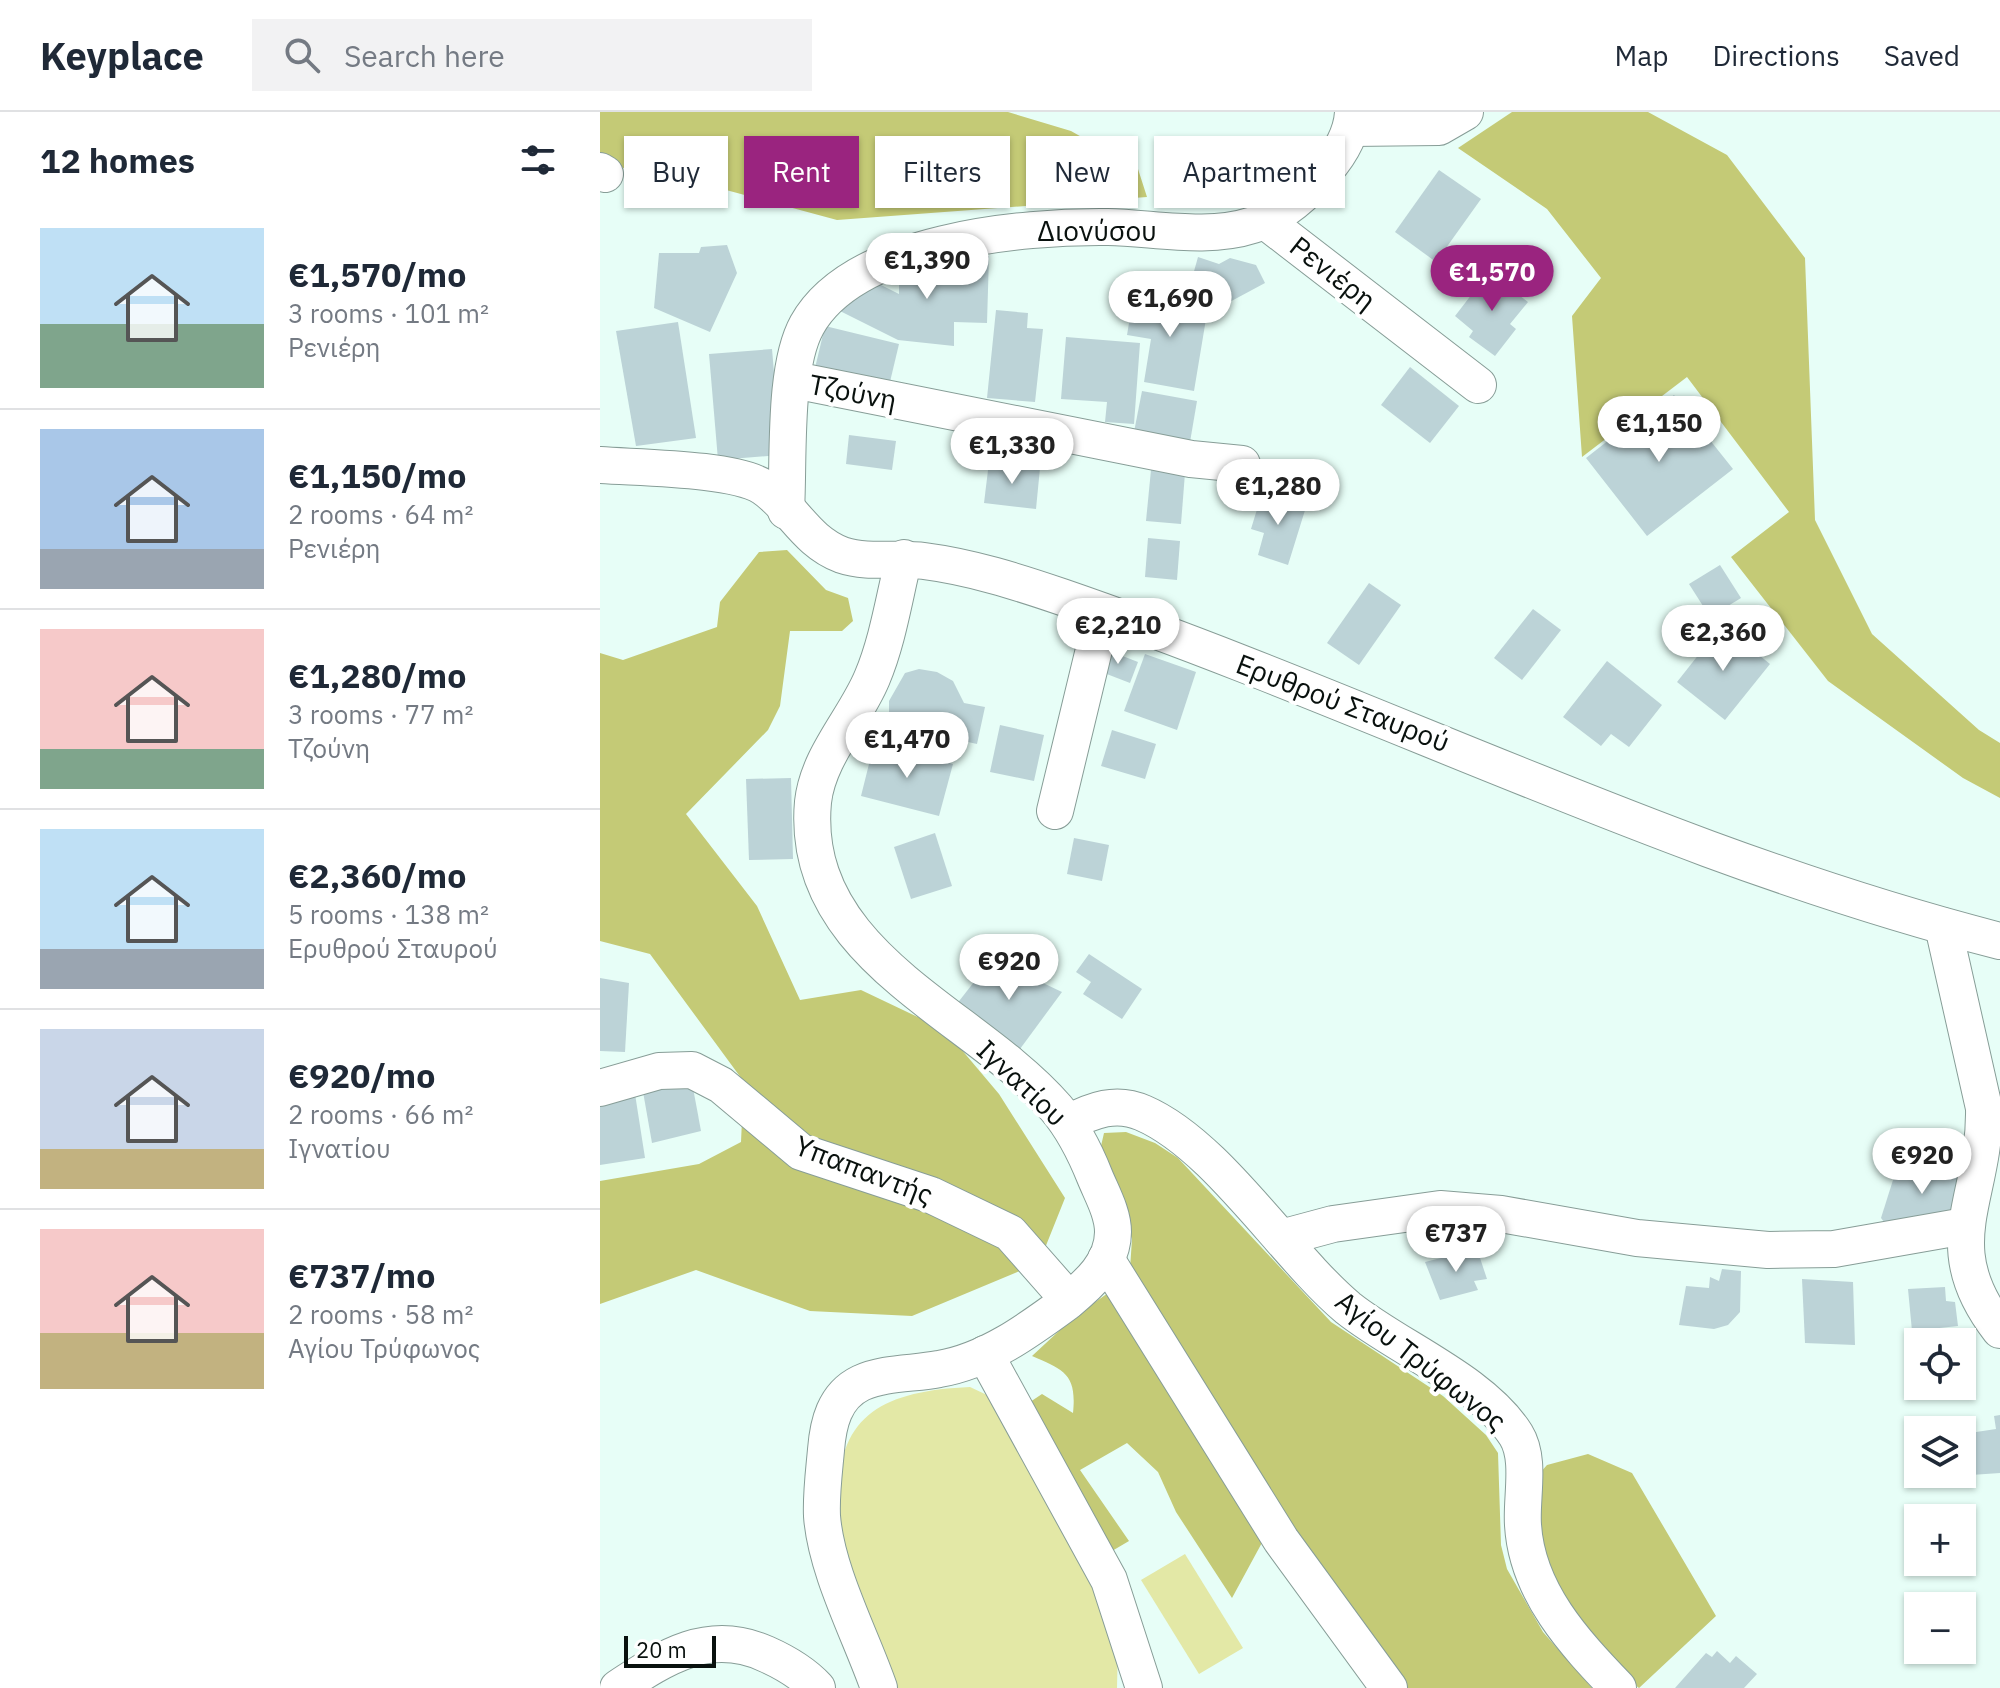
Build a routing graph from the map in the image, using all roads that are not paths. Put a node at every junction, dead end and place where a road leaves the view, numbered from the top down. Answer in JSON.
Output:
{"nodes":[{"id":1,"x":1465,"y":112,"type":"edge"},
{"id":2,"x":1352,"y":120,"type":"edge"},
{"id":3,"x":1264,"y":220,"type":"junction"},
{"id":4,"x":794,"y":380,"type":"junction"},
{"id":5,"x":1478,"y":385,"type":"dead end"},
{"id":6,"x":1242,"y":464,"type":"dead end"},
{"id":7,"x":600,"y":465,"type":"edge"},
{"id":8,"x":786,"y":511,"type":"junction"},
{"id":9,"x":904,"y":558,"type":"junction"},
{"id":10,"x":1103,"y":612,"type":"junction"},
{"id":11,"x":1055,"y":811,"type":"dead end"},
{"id":12,"x":1943,"y":926,"type":"junction"},
{"id":13,"x":2000,"y":941,"type":"edge"},
{"id":14,"x":600,"y":1088,"type":"edge"},
{"id":15,"x":1068,"y":1123,"type":"junction"},
{"id":16,"x":1965,"y":1226,"type":"junction"},
{"id":17,"x":1281,"y":1238,"type":"junction"},
{"id":18,"x":1106,"y":1259,"type":"junction"},
{"id":19,"x":1069,"y":1300,"type":"junction"},
{"id":20,"x":2000,"y":1330,"type":"edge"},
{"id":21,"x":985,"y":1354,"type":"junction"},
{"id":22,"x":618,"y":1688,"type":"edge"},
{"id":23,"x":817,"y":1688,"type":"edge"},
{"id":24,"x":879,"y":1688,"type":"edge"},
{"id":25,"x":1144,"y":1688,"type":"edge"},
{"id":26,"x":1389,"y":1688,"type":"edge"},
{"id":27,"x":1618,"y":1688,"type":"edge"}],
"edges":[{"from":1,"to":2,"type":"street"},
{"from":2,"to":3,"type":"street","name":"Διονύσου"},
{"from":3,"to":4,"type":"street","name":"Διονύσου"},
{"from":3,"to":5,"type":"street","name":"Ρενιέρη"},
{"from":4,"to":6,"type":"street","name":"Τζούνη"},
{"from":4,"to":8,"type":"street","name":"Διονύσου"},
{"from":7,"to":8,"type":"street","name":"Ερυθρού Σταυρού"},
{"from":8,"to":9,"type":"street","name":"Ερυθρού Σταυρού"},
{"from":9,"to":10,"type":"street","name":"Ερυθρού Σταυρού"},
{"from":9,"to":15,"type":"street","name":"Ιγνατίου"},
{"from":10,"to":11,"type":"street"},
{"from":10,"to":12,"type":"street","name":"Ερυθρού Σταυρού"},
{"from":12,"to":13,"type":"street","name":"Ερυθρού Σταυρού"},
{"from":12,"to":16,"type":"street"},
{"from":14,"to":19,"type":"street","name":"Υπαπαντής"},
{"from":15,"to":17,"type":"street","name":"Αγίου Τρύφωνος"},
{"from":15,"to":18,"type":"street","name":"Ιγνατίου"},
{"from":16,"to":17,"type":"street"},
{"from":16,"to":20,"type":"street"},
{"from":17,"to":27,"type":"street","name":"Αγίου Τρύφωνος"},
{"from":18,"to":19,"type":"street"},
{"from":18,"to":26,"type":"street"},
{"from":19,"to":21,"type":"street"},
{"from":21,"to":24,"type":"street"},
{"from":21,"to":25,"type":"street"},
{"from":22,"to":23,"type":"street"}]}
